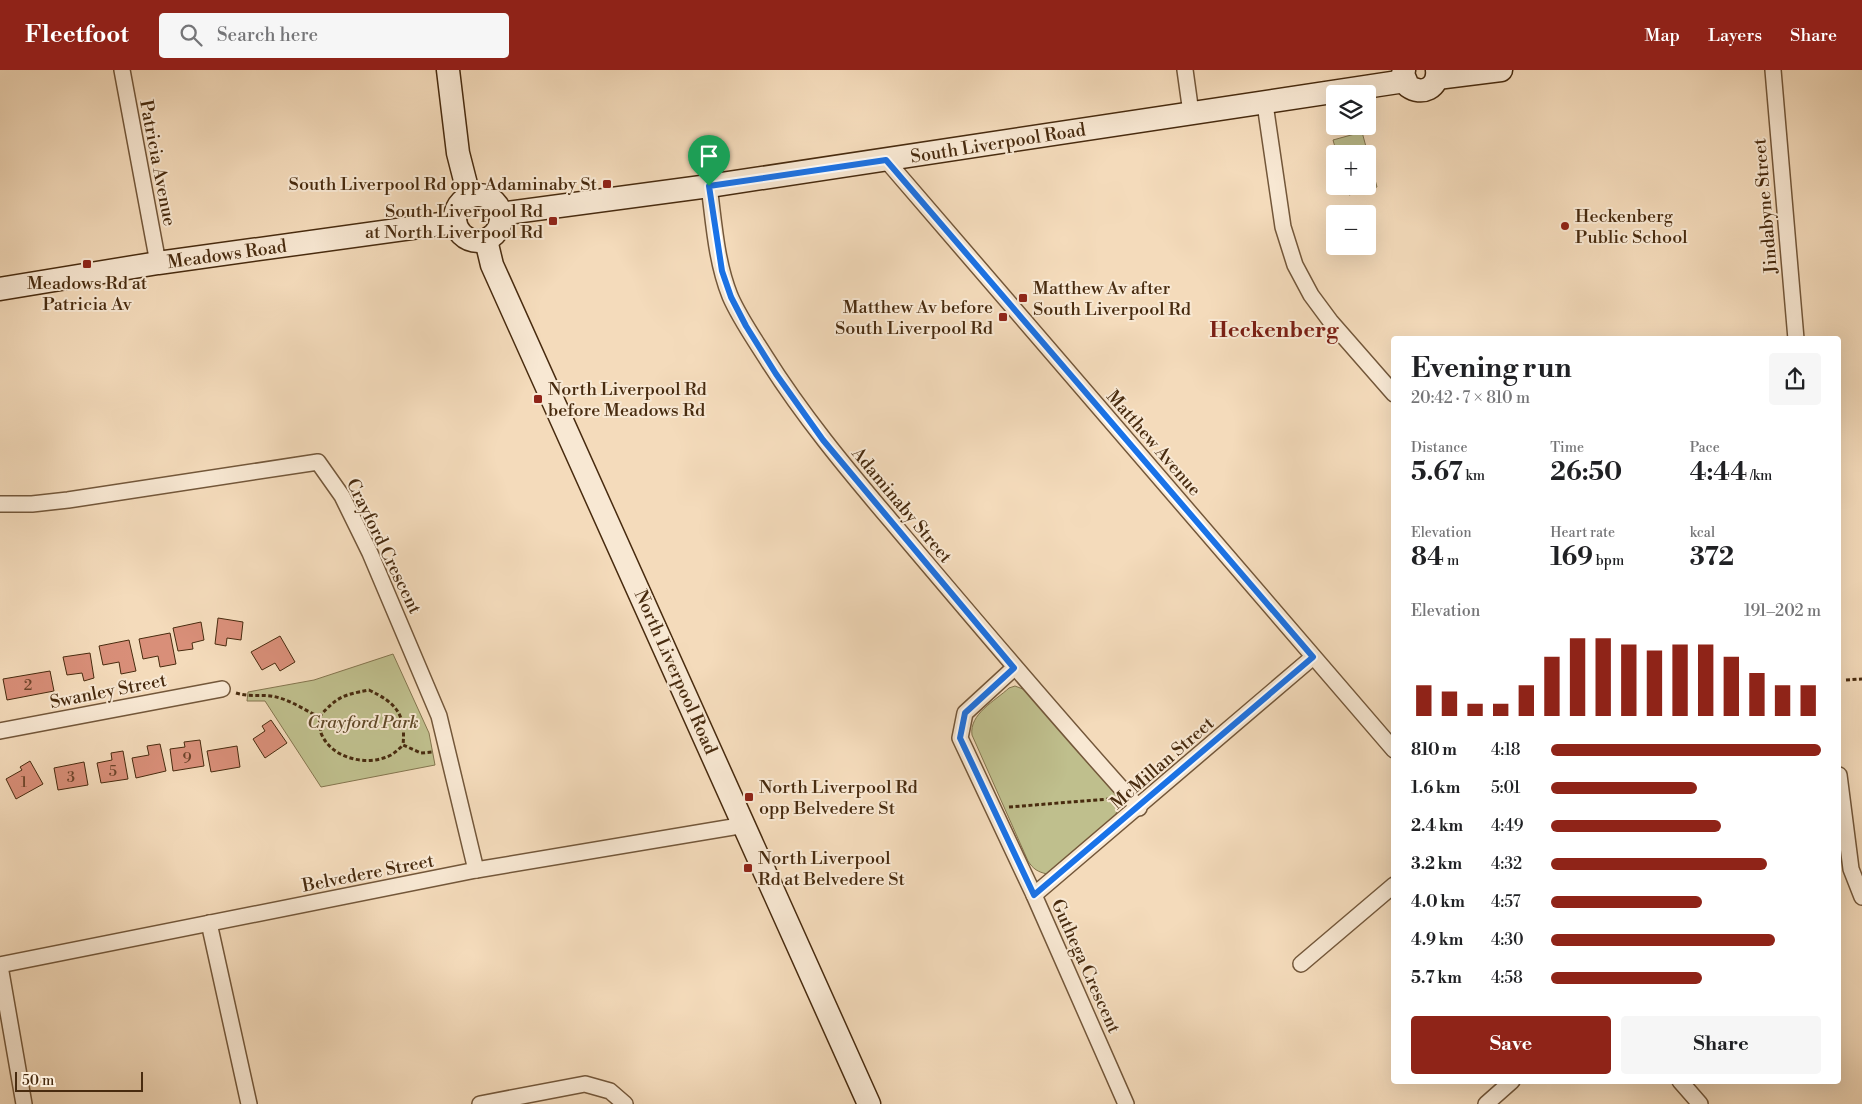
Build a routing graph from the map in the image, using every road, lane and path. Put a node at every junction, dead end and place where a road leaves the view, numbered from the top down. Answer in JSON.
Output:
{"nodes":[{"id":1,"x":122,"y":70,"type":"edge"},
{"id":2,"x":448,"y":70,"type":"edge"},
{"id":3,"x":1185,"y":70,"type":"edge"},
{"id":4,"x":1501,"y":70,"type":"edge"},
{"id":5,"x":1773,"y":70,"type":"edge"},
{"id":6,"x":1437,"y":74,"type":"edge"},
{"id":7,"x":1404,"y":76,"type":"edge"},
{"id":8,"x":1265,"y":104,"type":"junction"},
{"id":9,"x":1191,"y":113,"type":"junction"},
{"id":10,"x":886,"y":160,"type":"junction"},
{"id":11,"x":709,"y":186,"type":"junction"},
{"id":12,"x":469,"y":196,"type":"junction"},
{"id":13,"x":500,"y":214,"type":"junction"},
{"id":14,"x":455,"y":222,"type":"junction"},
{"id":15,"x":486,"y":240,"type":"junction"},
{"id":16,"x":158,"y":263,"type":"junction"},
{"id":17,"x":0,"y":289,"type":"edge"},
{"id":18,"x":1796,"y":336,"type":"edge"},
{"id":19,"x":1391,"y":391,"type":"edge"},
{"id":20,"x":0,"y":504,"type":"edge"},
{"id":21,"x":1313,"y":657,"type":"junction"},
{"id":22,"x":1014,"y":668,"type":"junction"},
{"id":23,"x":1862,"y":679,"type":"edge"},
{"id":24,"x":1846,"y":680,"type":"dead end"},
{"id":25,"x":222,"y":689,"type":"joint"},
{"id":26,"x":319,"y":717,"type":"junction"},
{"id":27,"x":0,"y":731,"type":"edge"},
{"id":28,"x":403,"y":745,"type":"junction"},
{"id":29,"x":1391,"y":747,"type":"edge"},
{"id":30,"x":448,"y":751,"type":"junction"},
{"id":31,"x":1841,"y":791,"type":"edge"},
{"id":32,"x":1126,"y":793,"type":"junction"},
{"id":33,"x":1139,"y":808,"type":"junction"},
{"id":34,"x":993,"y":809,"type":"junction"},
{"id":35,"x":745,"y":825,"type":"junction"},
{"id":36,"x":476,"y":870,"type":"junction"},
{"id":37,"x":1391,"y":888,"type":"edge"},
{"id":38,"x":1034,"y":895,"type":"junction"},
{"id":39,"x":1862,"y":897,"type":"edge"},
{"id":40,"x":209,"y":923,"type":"junction"},
{"id":41,"x":1301,"y":964,"type":"dead end"},
{"id":42,"x":0,"y":965,"type":"edge"},
{"id":43,"x":1509,"y":1084,"type":"edge"},
{"id":44,"x":1683,"y":1084,"type":"edge"},
{"id":45,"x":24,"y":1104,"type":"edge"},
{"id":46,"x":249,"y":1104,"type":"edge"},
{"id":47,"x":480,"y":1104,"type":"edge"},
{"id":48,"x":625,"y":1104,"type":"edge"},
{"id":49,"x":870,"y":1104,"type":"edge"},
{"id":50,"x":1126,"y":1104,"type":"edge"},
{"id":51,"x":1486,"y":1104,"type":"edge"},
{"id":52,"x":1700,"y":1104,"type":"edge"}],
"edges":[{"from":1,"to":16,"type":"street","name":"Patricia Avenue"},
{"from":2,"to":12,"type":"main road"},
{"from":3,"to":9,"type":"street"},
{"from":4,"to":6,"type":"main road"},
{"from":5,"to":18,"type":"street","name":"Jindabyne Street"},
{"from":6,"to":7,"type":"main road"},
{"from":7,"to":8,"type":"main road","name":"South Liverpool Road"},
{"from":8,"to":9,"type":"main road","name":"South Liverpool Road"},
{"from":8,"to":19,"type":"street"},
{"from":9,"to":10,"type":"main road","name":"South Liverpool Road"},
{"from":10,"to":11,"type":"main road","name":"South Liverpool Road"},
{"from":10,"to":21,"type":"street","name":"Matthew Avenue"},
{"from":11,"to":13,"type":"main road","name":"South Liverpool Road"},
{"from":11,"to":22,"type":"street","name":"Adaminaby Street"},
{"from":12,"to":13,"type":"main road"},
{"from":12,"to":14,"type":"main road"},
{"from":13,"to":15,"type":"main road"},
{"from":14,"to":15,"type":"main road"},
{"from":14,"to":16,"type":"main road","name":"Meadows Road"},
{"from":15,"to":35,"type":"main road","name":"North Liverpool Road"},
{"from":16,"to":17,"type":"main road","name":"Meadows Road"},
{"from":20,"to":30,"type":"street","name":"Crayford Crescent"},
{"from":21,"to":29,"type":"street","name":"Matthew Avenue"},
{"from":21,"to":33,"type":"street","name":"McMillan Street"},
{"from":22,"to":32,"type":"street","name":"Adaminaby Street"},
{"from":22,"to":34,"type":"street","name":"Guthega Crescent"},
{"from":23,"to":24,"type":"path"},
{"from":25,"to":26,"type":"path"},
{"from":25,"to":27,"type":"street","name":"Swanley Street"},
{"from":26,"to":28,"type":"path"},
{"from":26,"to":28,"type":"path"},
{"from":28,"to":30,"type":"path"},
{"from":30,"to":36,"type":"street","name":"Crayford Crescent"},
{"from":31,"to":39,"type":"street"},
{"from":32,"to":33,"type":"street","name":"Adaminaby Street"},
{"from":32,"to":34,"type":"path"},
{"from":33,"to":38,"type":"street","name":"McMillan Street"},
{"from":34,"to":38,"type":"street","name":"Guthega Crescent"},
{"from":35,"to":36,"type":"street","name":"Belvedere Street"},
{"from":35,"to":49,"type":"main road","name":"North Liverpool Road"},
{"from":36,"to":40,"type":"street","name":"Belvedere Street"},
{"from":37,"to":41,"type":"street"},
{"from":38,"to":50,"type":"street","name":"Guthega Crescent"},
{"from":40,"to":42,"type":"street","name":"Belvedere Street"},
{"from":40,"to":46,"type":"street"},
{"from":42,"to":45,"type":"street"},
{"from":43,"to":51,"type":"street"},
{"from":44,"to":52,"type":"street"},
{"from":47,"to":48,"type":"street"}]}
